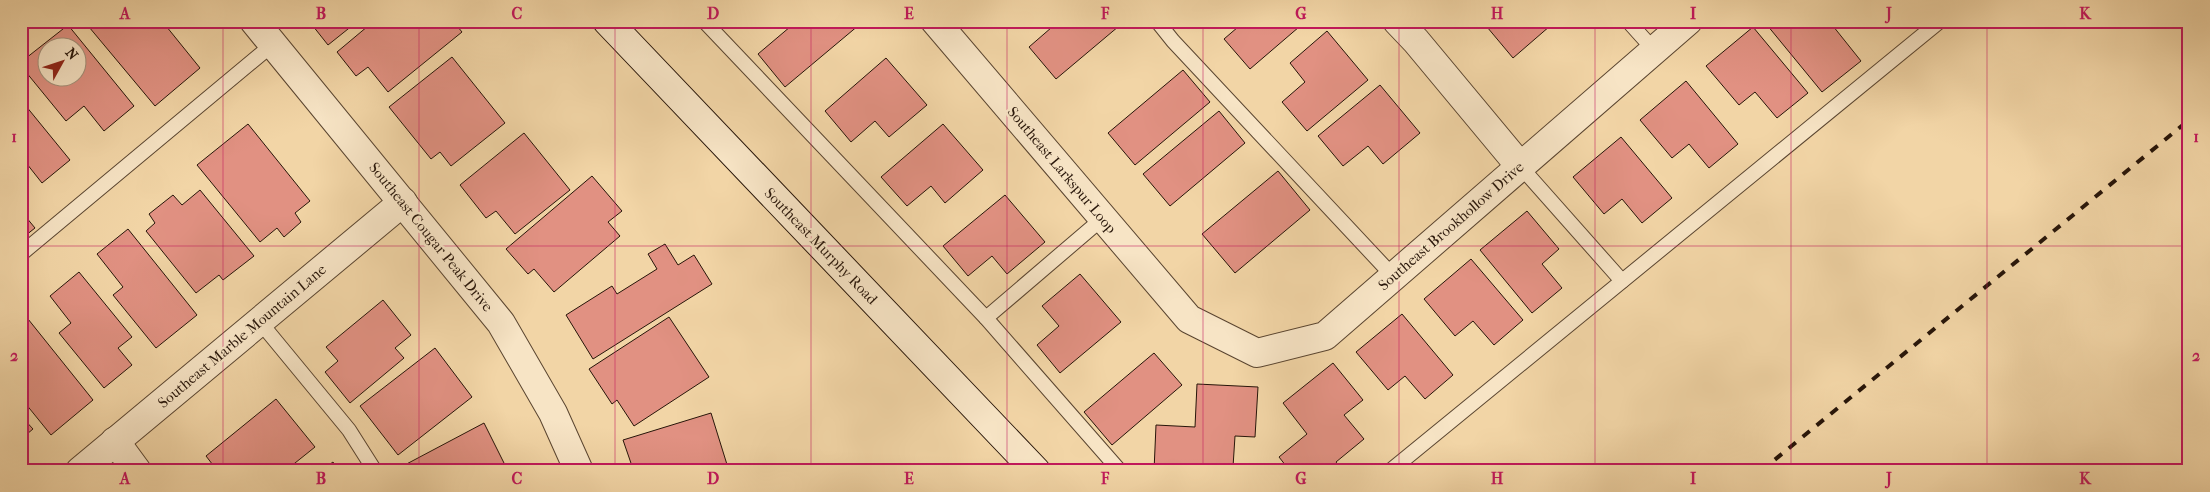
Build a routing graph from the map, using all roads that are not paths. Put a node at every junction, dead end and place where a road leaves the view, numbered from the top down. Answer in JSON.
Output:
{"nodes":[{"id":1,"x":254,"y":21,"type":"edge"},
{"id":2,"x":607,"y":21,"type":"edge"},
{"id":3,"x":704,"y":21,"type":"edge"},
{"id":4,"x":935,"y":21,"type":"edge"},
{"id":5,"x":1156,"y":21,"type":"edge"},
{"id":6,"x":1397,"y":21,"type":"edge"},
{"id":7,"x":1628,"y":21,"type":"edge"},
{"id":8,"x":1688,"y":21,"type":"edge"},
{"id":9,"x":1940,"y":21,"type":"edge"},
{"id":10,"x":273,"y":44,"type":"junction"},
{"id":11,"x":1654,"y":50,"type":"junction"},
{"id":12,"x":1520,"y":166,"type":"junction"},
{"id":13,"x":403,"y":202,"type":"junction"},
{"id":14,"x":1103,"y":218,"type":"junction"},
{"id":15,"x":21,"y":254,"type":"edge"},
{"id":16,"x":1393,"y":276,"type":"junction"},
{"id":17,"x":1622,"y":281,"type":"junction"},
{"id":18,"x":986,"y":318,"type":"junction"},
{"id":19,"x":1189,"y":319,"type":"joint"},
{"id":20,"x":260,"y":322,"type":"junction"},
{"id":21,"x":115,"y":441,"type":"junction"},
{"id":22,"x":80,"y":471,"type":"edge"},
{"id":23,"x":137,"y":471,"type":"edge"},
{"id":24,"x":375,"y":471,"type":"edge"},
{"id":25,"x":579,"y":471,"type":"edge"},
{"id":26,"x":1036,"y":471,"type":"edge"},
{"id":27,"x":1120,"y":471,"type":"edge"},
{"id":28,"x":1390,"y":471,"type":"edge"}],
"edges":[{"from":1,"to":10,"type":"street","name":"Southeast Cougar Peak Drive"},
{"from":2,"to":26,"type":"street","name":"Southeast Murphy Road"},
{"from":3,"to":18,"type":"lane"},
{"from":4,"to":14,"type":"street","name":"Southeast Larkspur Loop"},
{"from":5,"to":16,"type":"lane"},
{"from":6,"to":12,"type":"street"},
{"from":7,"to":11,"type":"lane"},
{"from":8,"to":11,"type":"street","name":"Southeast Brookhollow Drive"},
{"from":9,"to":17,"type":"lane"},
{"from":10,"to":13,"type":"street","name":"Southeast Cougar Peak Drive"},
{"from":10,"to":15,"type":"lane"},
{"from":11,"to":12,"type":"street","name":"Southeast Brookhollow Drive"},
{"from":12,"to":16,"type":"street","name":"Southeast Brookhollow Drive"},
{"from":12,"to":17,"type":"lane"},
{"from":13,"to":20,"type":"street","name":"Southeast Marble Mountain Lane"},
{"from":13,"to":25,"type":"street","name":"Southeast Cougar Peak Drive"},
{"from":14,"to":18,"type":"lane"},
{"from":14,"to":19,"type":"street","name":"Southeast Larkspur Loop"},
{"from":16,"to":19,"type":"street","name":"Southeast Brookhollow Drive"},
{"from":17,"to":28,"type":"lane"},
{"from":18,"to":27,"type":"lane"},
{"from":20,"to":21,"type":"street","name":"Southeast Marble Mountain Lane"},
{"from":20,"to":24,"type":"lane"},
{"from":21,"to":22,"type":"street","name":"Southeast Marble Mountain Lane"},
{"from":21,"to":23,"type":"street"}]}
